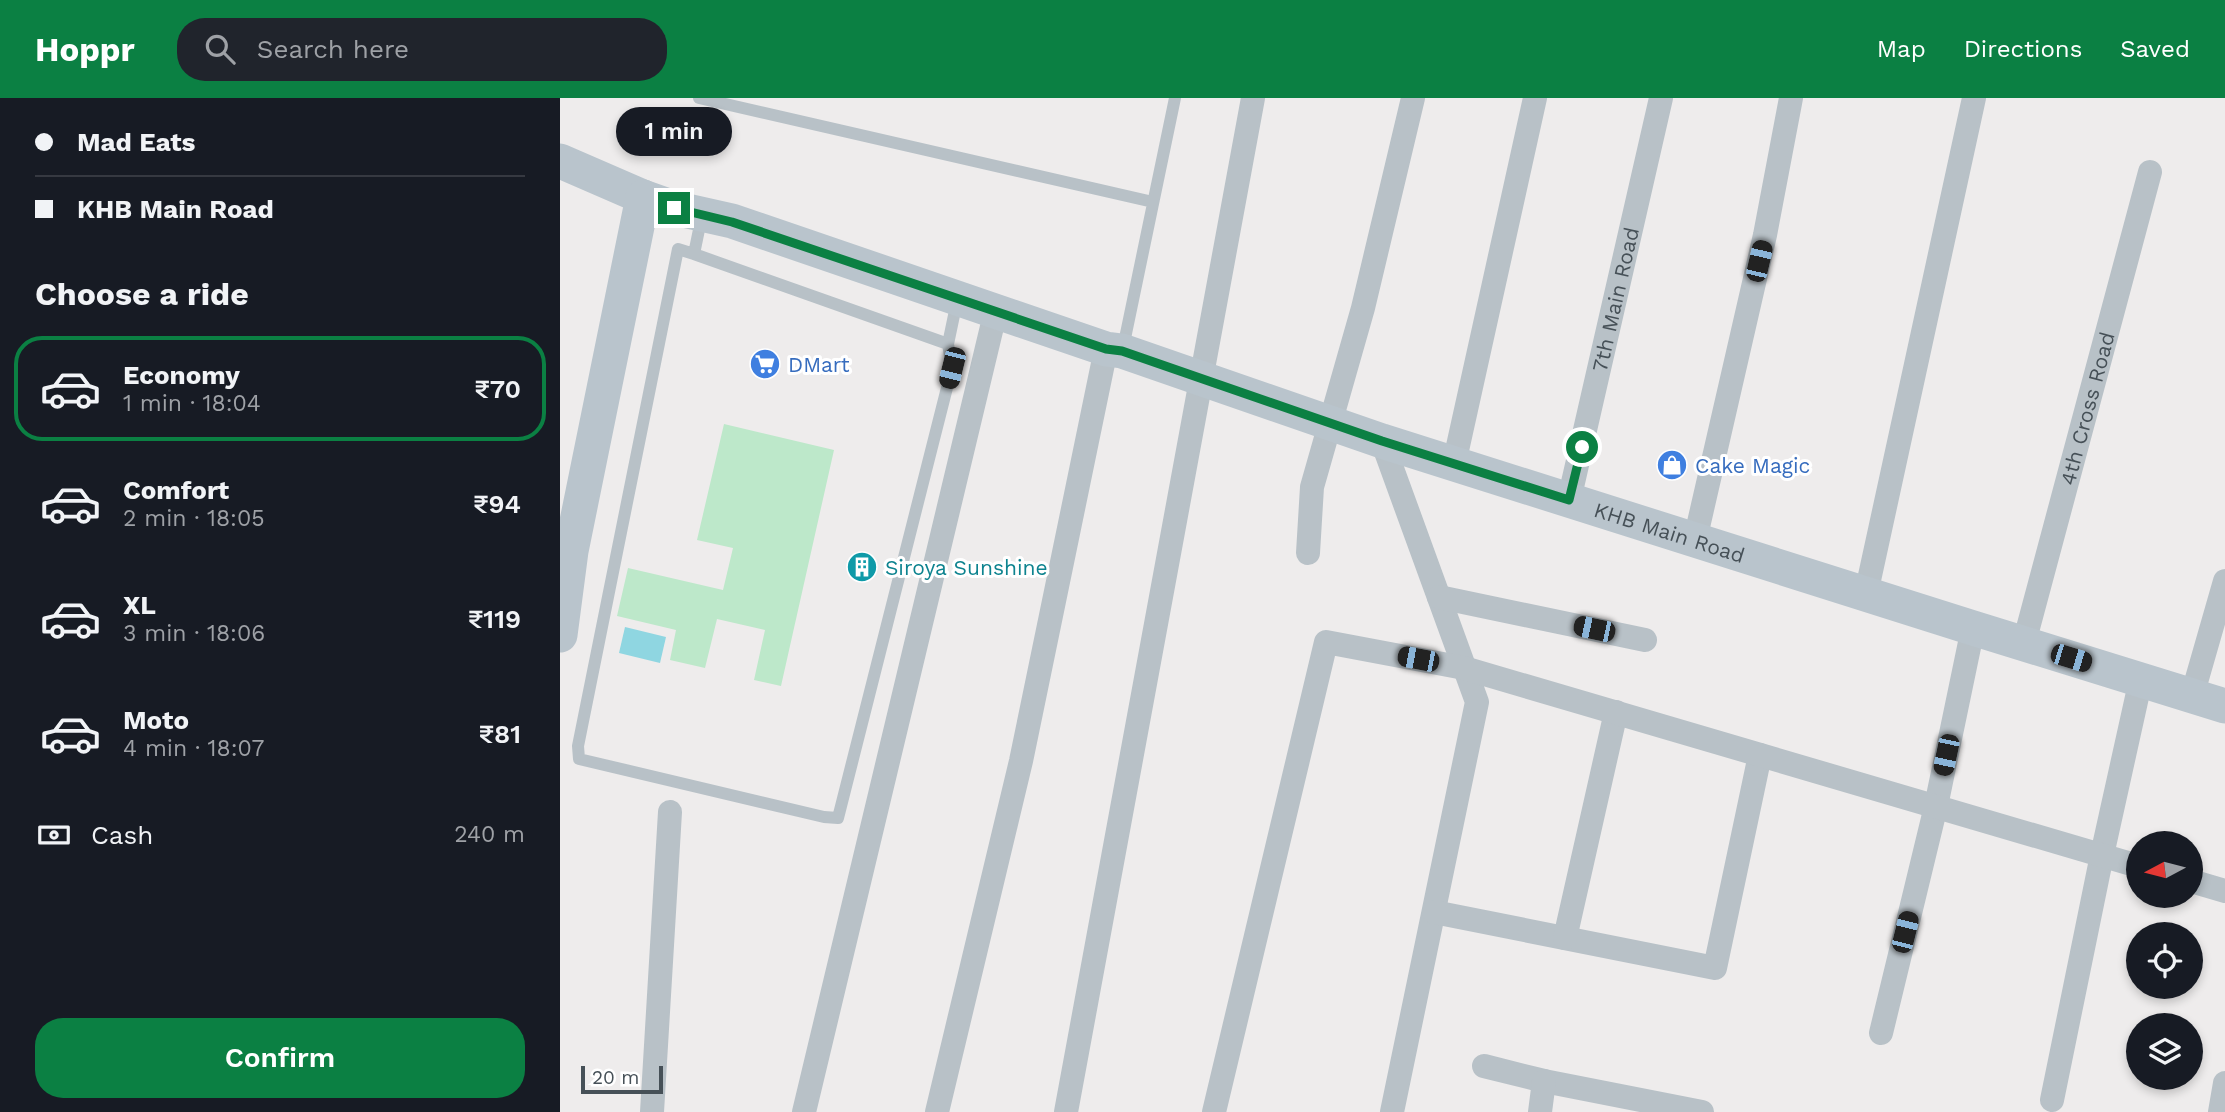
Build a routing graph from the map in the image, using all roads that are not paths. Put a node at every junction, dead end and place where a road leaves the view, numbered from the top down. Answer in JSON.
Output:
{"nodes":[{"id":1,"x":699,"y":98,"type":"edge"},
{"id":2,"x":1175,"y":98,"type":"edge"},
{"id":3,"x":1253,"y":98,"type":"edge"},
{"id":4,"x":1413,"y":98,"type":"edge"},
{"id":5,"x":1535,"y":98,"type":"edge"},
{"id":6,"x":1661,"y":98,"type":"edge"},
{"id":7,"x":1791,"y":98,"type":"edge"},
{"id":8,"x":1974,"y":98,"type":"edge"},
{"id":9,"x":560,"y":161,"type":"edge"},
{"id":10,"x":2150,"y":172,"type":"dead end"},
{"id":11,"x":643,"y":197,"type":"junction"},
{"id":12,"x":1153,"y":202,"type":"junction"},
{"id":13,"x":702,"y":214,"type":"junction"},
{"id":14,"x":694,"y":254,"type":"junction"},
{"id":15,"x":958,"y":298,"type":"junction"},
{"id":16,"x":996,"y":310,"type":"junction"},
{"id":17,"x":948,"y":344,"type":"junction"},
{"id":18,"x":1114,"y":350,"type":"junction"},
{"id":19,"x":1202,"y":379,"type":"junction"},
{"id":20,"x":1331,"y":423,"type":"junction"},
{"id":21,"x":1382,"y":441,"type":"junction"},
{"id":22,"x":1454,"y":464,"type":"junction"},
{"id":23,"x":1569,"y":500,"type":"junction"},
{"id":24,"x":1695,"y":540,"type":"junction"},
{"id":25,"x":566,"y":550,"type":"edge"},
{"id":26,"x":1308,"y":553,"type":"dead end"},
{"id":27,"x":2225,"y":581,"type":"edge"},
{"id":28,"x":1866,"y":594,"type":"junction"},
{"id":29,"x":1439,"y":597,"type":"junction"},
{"id":30,"x":1973,"y":628,"type":"junction"},
{"id":31,"x":560,"y":635,"type":"edge"},
{"id":32,"x":1645,"y":640,"type":"dead end"},
{"id":33,"x":2024,"y":643,"type":"junction"},
{"id":34,"x":1464,"y":668,"type":"junction"},
{"id":35,"x":2141,"y":680,"type":"junction"},
{"id":36,"x":2209,"y":701,"type":"edge"},
{"id":37,"x":1616,"y":712,"type":"junction"},
{"id":38,"x":1760,"y":755,"type":"junction"},
{"id":39,"x":1936,"y":806,"type":"junction"},
{"id":40,"x":670,"y":812,"type":"dead end"},
{"id":41,"x":2102,"y":855,"type":"junction"},
{"id":42,"x":2126,"y":862,"type":"edge"},
{"id":43,"x":2203,"y":885,"type":"edge"},
{"id":44,"x":2225,"y":891,"type":"edge"},
{"id":45,"x":1434,"y":912,"type":"junction"},
{"id":46,"x":1565,"y":938,"type":"junction"},
{"id":47,"x":1881,"y":1033,"type":"dead end"},
{"id":48,"x":1484,"y":1066,"type":"dead end"},
{"id":49,"x":1544,"y":1080,"type":"junction"},
{"id":50,"x":2225,"y":1083,"type":"edge"},
{"id":51,"x":2052,"y":1100,"type":"dead end"},
{"id":52,"x":652,"y":1112,"type":"edge"},
{"id":53,"x":804,"y":1112,"type":"edge"},
{"id":54,"x":937,"y":1112,"type":"edge"},
{"id":55,"x":1066,"y":1112,"type":"edge"},
{"id":56,"x":1214,"y":1112,"type":"edge"},
{"id":57,"x":1392,"y":1112,"type":"edge"},
{"id":58,"x":1541,"y":1112,"type":"edge"},
{"id":59,"x":1698,"y":1112,"type":"edge"},
{"id":60,"x":2220,"y":1112,"type":"edge"}],
"edges":[{"from":1,"to":12,"type":"lane"},
{"from":2,"to":12,"type":"lane"},
{"from":3,"to":19,"type":"street"},
{"from":4,"to":20,"type":"street"},
{"from":5,"to":22,"type":"street"},
{"from":6,"to":23,"type":"street","name":"7th Main Road"},
{"from":7,"to":24,"type":"street"},
{"from":8,"to":28,"type":"street"},
{"from":9,"to":11,"type":"main road","name":"KHB Main Road"},
{"from":10,"to":33,"type":"street","name":"4th Cross Road"},
{"from":11,"to":13,"type":"main road","name":"KHB Main Road"},
{"from":11,"to":25,"type":"main road"},
{"from":12,"to":18,"type":"lane"},
{"from":13,"to":14,"type":"lane"},
{"from":13,"to":15,"type":"main road","name":"KHB Main Road"},
{"from":14,"to":17,"type":"lane"},
{"from":14,"to":17,"type":"lane"},
{"from":15,"to":16,"type":"main road","name":"KHB Main Road"},
{"from":15,"to":17,"type":"lane"},
{"from":16,"to":18,"type":"main road","name":"KHB Main Road"},
{"from":16,"to":53,"type":"street"},
{"from":18,"to":19,"type":"main road","name":"KHB Main Road"},
{"from":18,"to":54,"type":"street"},
{"from":19,"to":20,"type":"main road","name":"KHB Main Road"},
{"from":19,"to":55,"type":"street"},
{"from":20,"to":21,"type":"main road","name":"KHB Main Road"},
{"from":20,"to":26,"type":"street"},
{"from":21,"to":22,"type":"main road","name":"KHB Main Road"},
{"from":21,"to":29,"type":"street"},
{"from":22,"to":23,"type":"main road","name":"KHB Main Road"},
{"from":23,"to":24,"type":"main road","name":"KHB Main Road"},
{"from":24,"to":28,"type":"main road","name":"KHB Main Road"},
{"from":25,"to":31,"type":"main road"},
{"from":27,"to":36,"type":"street"},
{"from":28,"to":30,"type":"main road","name":"KHB Main Road"},
{"from":29,"to":32,"type":"street"},
{"from":29,"to":34,"type":"street"},
{"from":30,"to":33,"type":"main road","name":"KHB Main Road"},
{"from":30,"to":39,"type":"street"},
{"from":33,"to":35,"type":"main road","name":"KHB Main Road"},
{"from":34,"to":37,"type":"street"},
{"from":34,"to":45,"type":"street"},
{"from":34,"to":56,"type":"street"},
{"from":35,"to":36,"type":"main road","name":"KHB Main Road"},
{"from":35,"to":41,"type":"street"},
{"from":37,"to":38,"type":"street"},
{"from":37,"to":46,"type":"street"},
{"from":38,"to":39,"type":"street"},
{"from":38,"to":46,"type":"street"},
{"from":39,"to":41,"type":"street"},
{"from":39,"to":47,"type":"street"},
{"from":40,"to":52,"type":"street"},
{"from":41,"to":42,"type":"street"},
{"from":41,"to":51,"type":"street"},
{"from":43,"to":44,"type":"street"},
{"from":45,"to":46,"type":"street"},
{"from":45,"to":57,"type":"street"},
{"from":48,"to":49,"type":"street"},
{"from":49,"to":58,"type":"street"},
{"from":49,"to":59,"type":"street"},
{"from":50,"to":60,"type":"street"}]}
